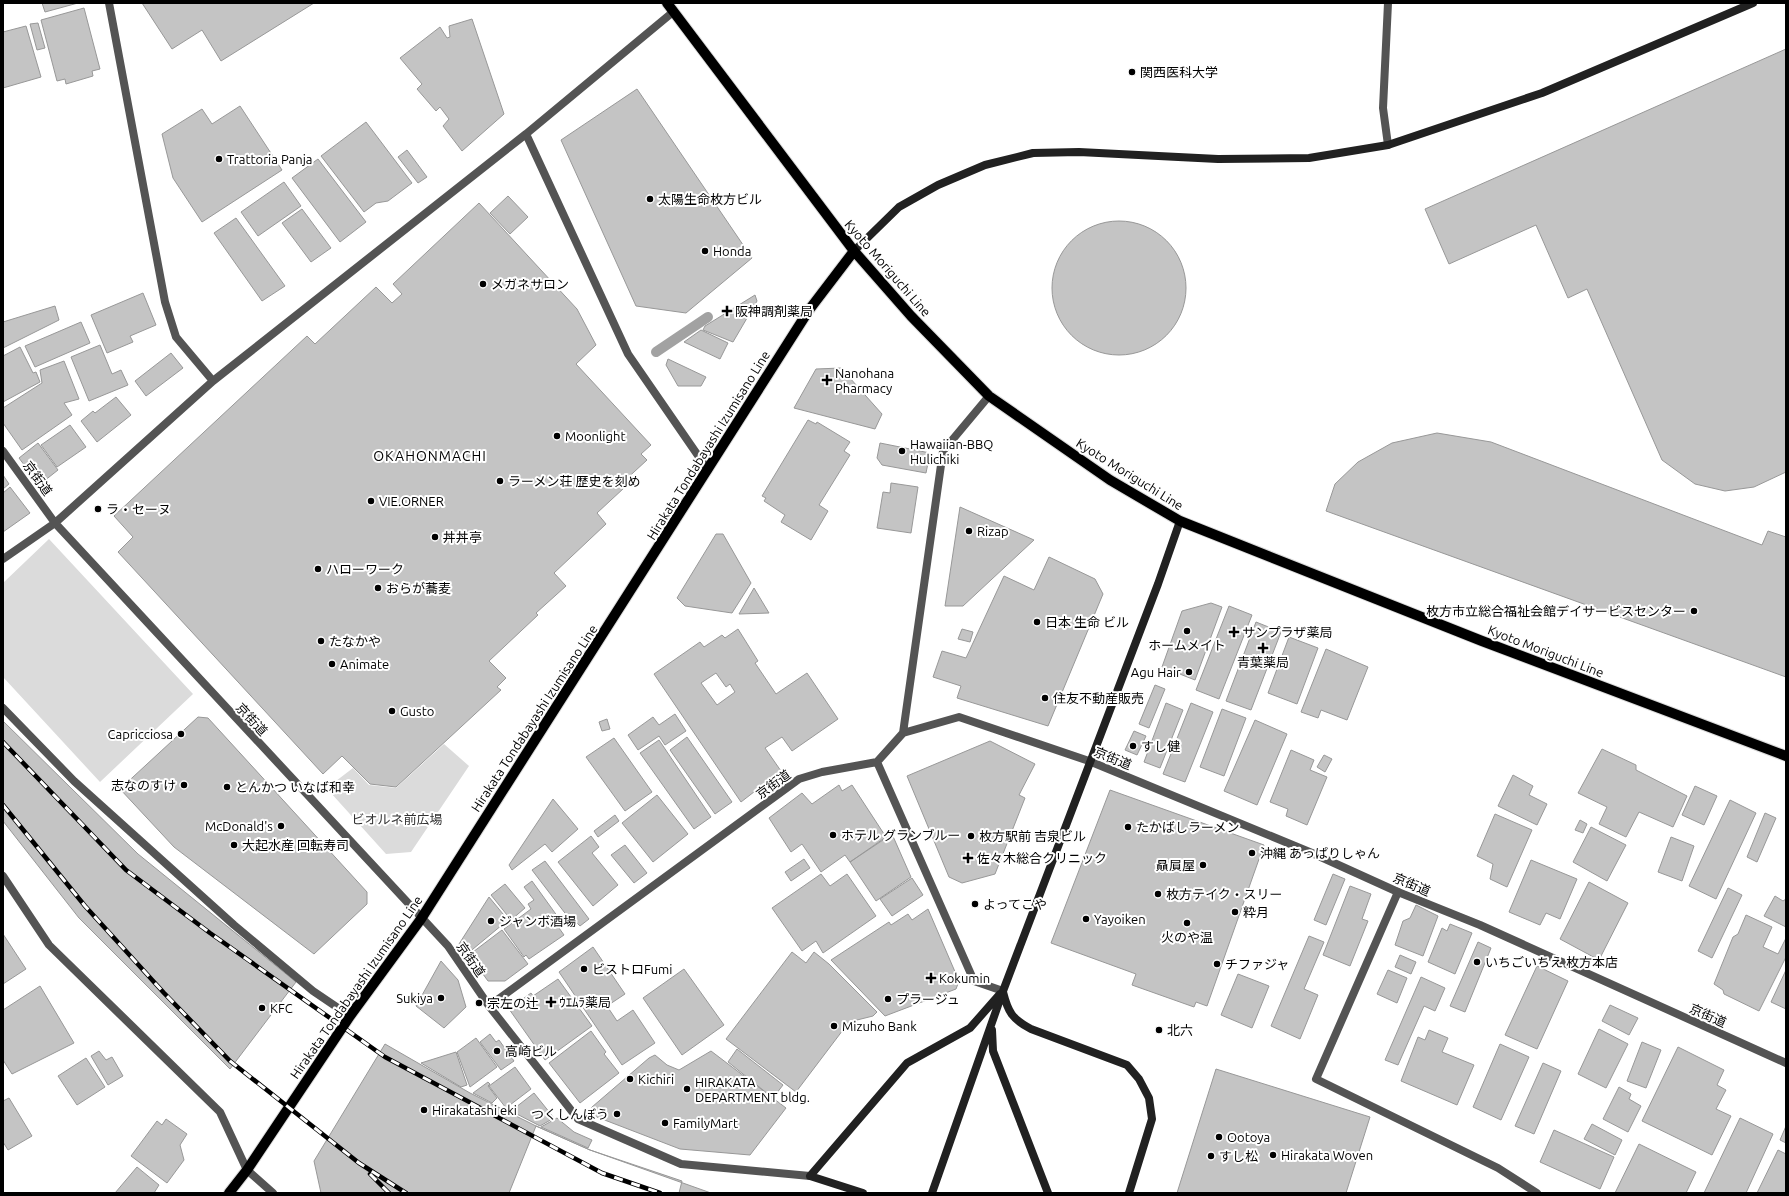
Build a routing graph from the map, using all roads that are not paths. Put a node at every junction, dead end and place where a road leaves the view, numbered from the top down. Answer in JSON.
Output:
{"nodes":[{"id":1,"x":109,"y":3,"type":"edge"},
{"id":2,"x":666,"y":3,"type":"edge"},
{"id":3,"x":1388,"y":3,"type":"edge"},
{"id":4,"x":1753,"y":3,"type":"edge"},
{"id":5,"x":673,"y":12,"type":"junction"},
{"id":6,"x":526,"y":134,"type":"junction"},
{"id":7,"x":1388,"y":144,"type":"junction"},
{"id":8,"x":854,"y":251,"type":"junction"},
{"id":9,"x":213,"y":381,"type":"junction"},
{"id":10,"x":989,"y":396,"type":"junction"},
{"id":11,"x":3,"y":450,"type":"edge"},
{"id":12,"x":708,"y":470,"type":"junction"},
{"id":13,"x":1180,"y":521,"type":"junction"},
{"id":14,"x":55,"y":523,"type":"junction"},
{"id":15,"x":3,"y":559,"type":"edge"},
{"id":16,"x":3,"y":708,"type":"edge"},
{"id":17,"x":904,"y":733,"type":"junction"},
{"id":18,"x":1786,"y":756,"type":"edge"},
{"id":19,"x":1089,"y":761,"type":"junction"},
{"id":20,"x":877,"y":762,"type":"junction"},
{"id":21,"x":3,"y":876,"type":"edge"},
{"id":22,"x":1398,"y":892,"type":"junction"},
{"id":23,"x":421,"y":919,"type":"junction"},
{"id":24,"x":1003,"y":991,"type":"junction"},
{"id":25,"x":489,"y":1006,"type":"junction"},
{"id":26,"x":350,"y":1016,"type":"junction"},
{"id":27,"x":1786,"y":1063,"type":"edge"},
{"id":28,"x":247,"y":1170,"type":"junction"},
{"id":29,"x":810,"y":1176,"type":"junction"},
{"id":30,"x":229,"y":1193,"type":"edge"},
{"id":31,"x":273,"y":1193,"type":"edge"},
{"id":32,"x":863,"y":1193,"type":"edge"},
{"id":33,"x":932,"y":1193,"type":"edge"},
{"id":34,"x":1048,"y":1193,"type":"edge"},
{"id":35,"x":1129,"y":1193,"type":"edge"},
{"id":36,"x":1537,"y":1193,"type":"edge"}],
"edges":[{"from":1,"to":9,"type":"street"},
{"from":2,"to":5,"type":"main road","name":"Kyoto Moriguchi Line"},
{"from":3,"to":7,"type":"street"},
{"from":4,"to":7,"type":"street"},
{"from":5,"to":6,"type":"street"},
{"from":5,"to":8,"type":"main road","name":"Kyoto Moriguchi Line"},
{"from":6,"to":9,"type":"street"},
{"from":6,"to":12,"type":"street"},
{"from":7,"to":8,"type":"street"},
{"from":8,"to":10,"type":"main road","name":"Kyoto Moriguchi Line"},
{"from":8,"to":12,"type":"main road","name":"Hirakata Tondabayashi Izumisano Line"},
{"from":9,"to":14,"type":"street"},
{"from":10,"to":13,"type":"main road","name":"Kyoto Moriguchi Line"},
{"from":10,"to":17,"type":"street"},
{"from":11,"to":14,"type":"street","name":"京街道"},
{"from":12,"to":23,"type":"main road","name":"Hirakata Tondabayashi Izumisano Line"},
{"from":13,"to":18,"type":"main road","name":"Kyoto Moriguchi Line"},
{"from":13,"to":19,"type":"street"},
{"from":14,"to":15,"type":"street"},
{"from":14,"to":23,"type":"street","name":"京街道"},
{"from":16,"to":26,"type":"street"},
{"from":17,"to":19,"type":"street","name":"京街道"},
{"from":17,"to":20,"type":"street"},
{"from":19,"to":22,"type":"street","name":"京街道"},
{"from":19,"to":24,"type":"street"},
{"from":20,"to":24,"type":"street"},
{"from":20,"to":25,"type":"street","name":"京街道"},
{"from":21,"to":28,"type":"street"},
{"from":22,"to":27,"type":"street","name":"京街道"},
{"from":22,"to":36,"type":"street"},
{"from":23,"to":25,"type":"street","name":"京街道"},
{"from":23,"to":26,"type":"main road","name":"Hirakata Tondabayashi Izumisano Line"},
{"from":24,"to":29,"type":"street"},
{"from":24,"to":33,"type":"street"},
{"from":24,"to":34,"type":"street"},
{"from":24,"to":35,"type":"street"},
{"from":25,"to":29,"type":"street"},
{"from":26,"to":28,"type":"main road","name":"Hirakata Tondabayashi Izumisano Line"},
{"from":28,"to":30,"type":"main road","name":"Hirakata Tondabayashi Izumisano Line"},
{"from":28,"to":31,"type":"street"},
{"from":29,"to":32,"type":"street"}]}
